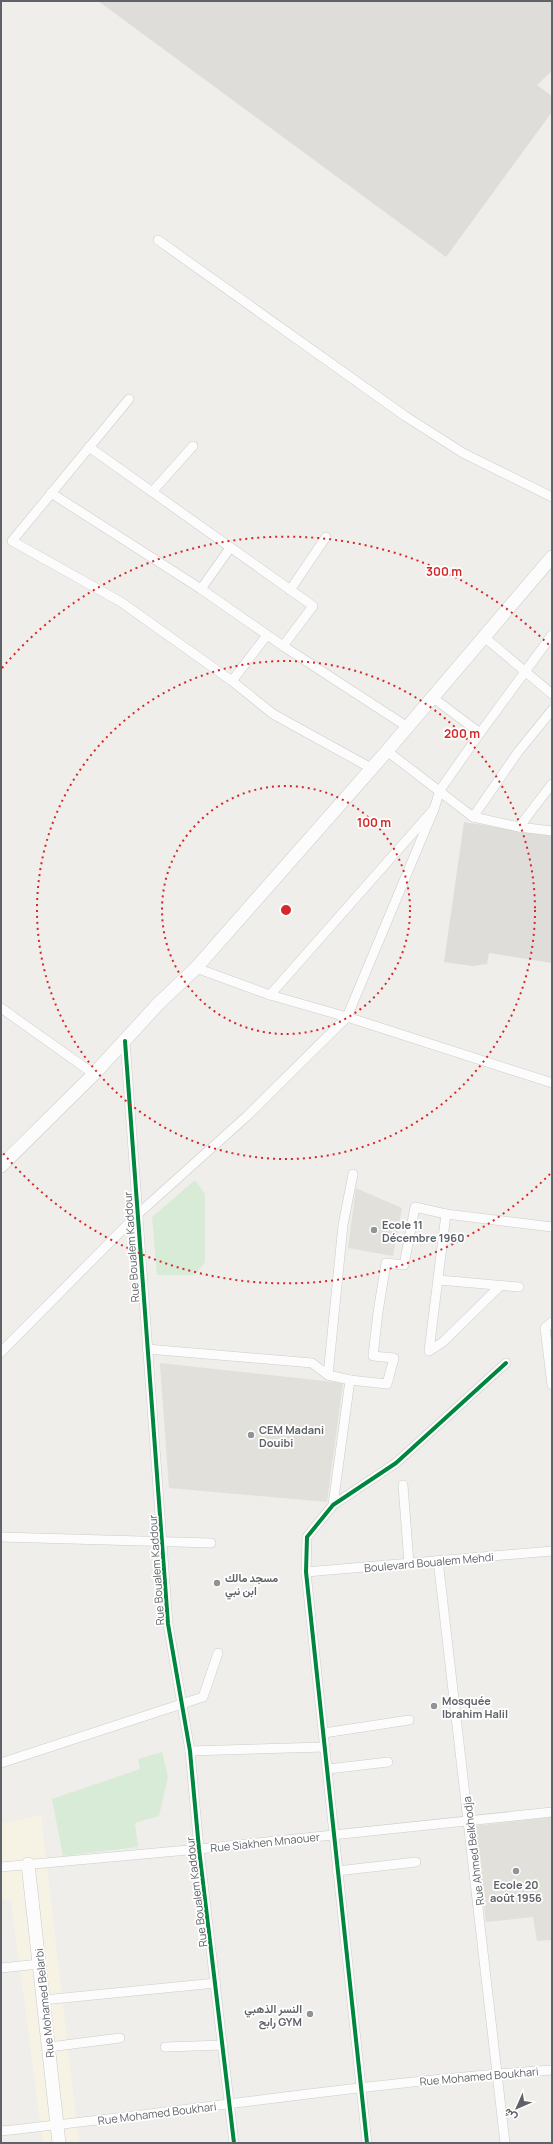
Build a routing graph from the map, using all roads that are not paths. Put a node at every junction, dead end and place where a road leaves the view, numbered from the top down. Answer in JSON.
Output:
{"nodes":[{"id":1,"x":158,"y":240,"type":"dead end"},
{"id":2,"x":129,"y":399,"type":"dead end"},
{"id":3,"x":193,"y":446,"type":"dead end"},
{"id":4,"x":89,"y":447,"type":"junction"},
{"id":5,"x":152,"y":492,"type":"junction"},
{"id":6,"x":51,"y":493,"type":"junction"},
{"id":7,"x":552,"y":497,"type":"edge"},
{"id":8,"x":326,"y":537,"type":"dead end"},
{"id":9,"x":230,"y":548,"type":"junction"},
{"id":10,"x":552,"y":557,"type":"edge"},
{"id":11,"x":201,"y":588,"type":"junction"},
{"id":12,"x":290,"y":590,"type":"junction"},
{"id":13,"x":267,"y":635,"type":"junction"},
{"id":14,"x":552,"y":635,"type":"edge"},
{"id":15,"x":483,"y":636,"type":"junction"},
{"id":16,"x":283,"y":646,"type":"junction"},
{"id":17,"x":524,"y":673,"type":"junction"},
{"id":18,"x":232,"y":681,"type":"junction"},
{"id":19,"x":552,"y":694,"type":"edge"},
{"id":20,"x":432,"y":697,"type":"junction"},
{"id":21,"x":552,"y":710,"type":"edge"},
{"id":22,"x":406,"y":726,"type":"junction"},
{"id":23,"x":480,"y":733,"type":"junction"},
{"id":24,"x":387,"y":751,"type":"junction"},
{"id":25,"x":371,"y":768,"type":"junction"},
{"id":26,"x":552,"y":784,"type":"edge"},
{"id":27,"x":440,"y":790,"type":"junction"},
{"id":28,"x":434,"y":809,"type":"junction"},
{"id":29,"x":473,"y":816,"type":"junction"},
{"id":30,"x":519,"y":827,"type":"junction"},
{"id":31,"x":552,"y":831,"type":"edge"},
{"id":32,"x":196,"y":968,"type":"junction"},
{"id":33,"x":270,"y":995,"type":"junction"},
{"id":34,"x":1,"y":1008,"type":"edge"},
{"id":35,"x":347,"y":1017,"type":"junction"},
{"id":36,"x":125,"y":1041,"type":"junction"},
{"id":37,"x":94,"y":1074,"type":"junction"},
{"id":38,"x":552,"y":1083,"type":"edge"},
{"id":39,"x":1,"y":1166,"type":"edge"},
{"id":40,"x":353,"y":1174,"type":"dead end"},
{"id":41,"x":138,"y":1214,"type":"junction"},
{"id":42,"x":446,"y":1214,"type":"junction"},
{"id":43,"x":552,"y":1227,"type":"edge"},
{"id":44,"x":439,"y":1280,"type":"junction"},
{"id":45,"x":500,"y":1286,"type":"junction"},
{"id":46,"x":519,"y":1287,"type":"dead end"},
{"id":47,"x":552,"y":1322,"type":"edge"},
{"id":48,"x":147,"y":1349,"type":"junction"},
{"id":49,"x":1,"y":1352,"type":"edge"},
{"id":50,"x":506,"y":1363,"type":"dead end"},
{"id":51,"x":328,"y":1374,"type":"junction"},
{"id":52,"x":350,"y":1380,"type":"junction"},
{"id":53,"x":552,"y":1385,"type":"edge"},
{"id":54,"x":403,"y":1485,"type":"dead end"},
{"id":55,"x":333,"y":1505,"type":"junction"},
{"id":56,"x":1,"y":1538,"type":"edge"},
{"id":57,"x":163,"y":1540,"type":"junction"},
{"id":58,"x":210,"y":1543,"type":"dead end"},
{"id":59,"x":552,"y":1551,"type":"edge"},
{"id":60,"x":438,"y":1560,"type":"junction"},
{"id":61,"x":410,"y":1564,"type":"junction"},
{"id":62,"x":306,"y":1572,"type":"junction"},
{"id":63,"x":218,"y":1653,"type":"dead end"},
{"id":64,"x":182,"y":1704,"type":"junction"},
{"id":65,"x":409,"y":1720,"type":"dead end"},
{"id":66,"x":324,"y":1733,"type":"junction"},
{"id":67,"x":325,"y":1747,"type":"junction"},
{"id":68,"x":190,"y":1751,"type":"junction"},
{"id":69,"x":388,"y":1762,"type":"dead end"},
{"id":70,"x":1,"y":1763,"type":"edge"},
{"id":71,"x":328,"y":1769,"type":"junction"},
{"id":72,"x":552,"y":1812,"type":"edge"},
{"id":73,"x":469,"y":1820,"type":"junction"},
{"id":74,"x":335,"y":1835,"type":"junction"},
{"id":75,"x":200,"y":1849,"type":"junction"},
{"id":76,"x":416,"y":1862,"type":"dead end"},
{"id":77,"x":28,"y":1864,"type":"junction"},
{"id":78,"x":1,"y":1867,"type":"edge"},
{"id":79,"x":337,"y":1871,"type":"junction"},
{"id":80,"x":39,"y":1964,"type":"junction"},
{"id":81,"x":1,"y":1968,"type":"edge"},
{"id":82,"x":216,"y":1983,"type":"junction"},
{"id":83,"x":43,"y":2000,"type":"junction"},
{"id":84,"x":120,"y":2038,"type":"dead end"},
{"id":85,"x":223,"y":2045,"type":"junction"},
{"id":86,"x":48,"y":2047,"type":"junction"},
{"id":87,"x":165,"y":2047,"type":"dead end"},
{"id":88,"x":552,"y":2070,"type":"edge"},
{"id":89,"x":498,"y":2074,"type":"junction"},
{"id":90,"x":361,"y":2087,"type":"junction"},
{"id":91,"x":230,"y":2105,"type":"junction"},
{"id":92,"x":57,"y":2125,"type":"junction"},
{"id":93,"x":1,"y":2131,"type":"edge"},
{"id":94,"x":59,"y":2143,"type":"edge"},
{"id":95,"x":234,"y":2143,"type":"edge"},
{"id":96,"x":367,"y":2143,"type":"edge"},
{"id":97,"x":505,"y":2143,"type":"edge"}],
"edges":[{"from":1,"to":7,"type":"street"},
{"from":2,"to":4,"type":"street"},
{"from":3,"to":5,"type":"street"},
{"from":4,"to":5,"type":"street"},
{"from":4,"to":6,"type":"street"},
{"from":5,"to":9,"type":"street"},
{"from":6,"to":11,"type":"street"},
{"from":6,"to":18,"type":"street"},
{"from":8,"to":12,"type":"street"},
{"from":9,"to":11,"type":"street"},
{"from":9,"to":12,"type":"street"},
{"from":10,"to":15,"type":"street"},
{"from":11,"to":13,"type":"street"},
{"from":12,"to":16,"type":"street"},
{"from":13,"to":16,"type":"street"},
{"from":13,"to":18,"type":"street"},
{"from":14,"to":17,"type":"street"},
{"from":15,"to":17,"type":"street"},
{"from":15,"to":20,"type":"street"},
{"from":16,"to":22,"type":"street"},
{"from":17,"to":19,"type":"street"},
{"from":17,"to":23,"type":"street"},
{"from":18,"to":25,"type":"street"},
{"from":20,"to":22,"type":"street"},
{"from":20,"to":23,"type":"street"},
{"from":21,"to":29,"type":"street"},
{"from":22,"to":24,"type":"street"},
{"from":23,"to":27,"type":"street"},
{"from":24,"to":25,"type":"street"},
{"from":24,"to":27,"type":"street"},
{"from":25,"to":32,"type":"street"},
{"from":26,"to":30,"type":"street"},
{"from":27,"to":28,"type":"street"},
{"from":27,"to":29,"type":"street"},
{"from":28,"to":33,"type":"street"},
{"from":28,"to":35,"type":"street"},
{"from":29,"to":30,"type":"street"},
{"from":30,"to":31,"type":"street"},
{"from":32,"to":33,"type":"street"},
{"from":32,"to":36,"type":"street"},
{"from":33,"to":35,"type":"street"},
{"from":34,"to":37,"type":"street"},
{"from":35,"to":38,"type":"street"},
{"from":35,"to":41,"type":"street"},
{"from":36,"to":37,"type":"street"},
{"from":36,"to":41,"type":"street","name":"Rue Boualem Kaddour"},
{"from":37,"to":39,"type":"street"},
{"from":40,"to":51,"type":"street"},
{"from":41,"to":48,"type":"street","name":"Rue Boualem Kaddour"},
{"from":41,"to":49,"type":"street"},
{"from":42,"to":43,"type":"street"},
{"from":42,"to":44,"type":"street"},
{"from":42,"to":52,"type":"street"},
{"from":44,"to":45,"type":"street"},
{"from":44,"to":45,"type":"street"},
{"from":45,"to":46,"type":"street"},
{"from":47,"to":53,"type":"street"},
{"from":48,"to":51,"type":"street"},
{"from":48,"to":57,"type":"street","name":"Rue Boualem Kaddour"},
{"from":50,"to":55,"type":"street"},
{"from":51,"to":52,"type":"street"},
{"from":52,"to":55,"type":"street"},
{"from":54,"to":61,"type":"street"},
{"from":55,"to":62,"type":"street"},
{"from":56,"to":57,"type":"street"},
{"from":57,"to":58,"type":"street"},
{"from":57,"to":64,"type":"street","name":"Rue Boualem Kaddour"},
{"from":59,"to":60,"type":"street","name":"Boulevard Boualem Mehdi"},
{"from":60,"to":61,"type":"street","name":"Boulevard Boualem Mehdi"},
{"from":60,"to":73,"type":"street","name":"Rue Ahmed Belkhodja"},
{"from":61,"to":62,"type":"street","name":"Boulevard Boualem Mehdi"},
{"from":62,"to":66,"type":"street"},
{"from":63,"to":64,"type":"street"},
{"from":64,"to":68,"type":"street","name":"Rue Boualem Kaddour"},
{"from":64,"to":70,"type":"street"},
{"from":65,"to":66,"type":"street"},
{"from":66,"to":67,"type":"street"},
{"from":67,"to":68,"type":"street"},
{"from":67,"to":71,"type":"street"},
{"from":68,"to":75,"type":"street","name":"Rue Boualem Kaddour"},
{"from":69,"to":71,"type":"street"},
{"from":71,"to":74,"type":"street"},
{"from":72,"to":73,"type":"street","name":"Rue Siakhen Mnaouer"},
{"from":73,"to":74,"type":"street","name":"Rue Siakhen Mnaouer"},
{"from":73,"to":89,"type":"street","name":"Rue Ahmed Belkhodja"},
{"from":74,"to":75,"type":"street","name":"Rue Siakhen Mnaouer"},
{"from":74,"to":79,"type":"street"},
{"from":75,"to":77,"type":"street","name":"Rue Siakhen Mnaouer"},
{"from":75,"to":82,"type":"street","name":"Rue Boualem Kaddour"},
{"from":76,"to":79,"type":"street"},
{"from":77,"to":78,"type":"street","name":"Rue Siakhen Mnaouer"},
{"from":77,"to":80,"type":"street","name":"Rue Mohamed Belarbi"},
{"from":79,"to":90,"type":"street"},
{"from":80,"to":81,"type":"street"},
{"from":80,"to":83,"type":"street","name":"Rue Mohamed Belarbi"},
{"from":82,"to":83,"type":"street"},
{"from":82,"to":85,"type":"street","name":"Rue Boualem Kaddour"},
{"from":83,"to":86,"type":"street","name":"Rue Mohamed Belarbi"},
{"from":84,"to":86,"type":"street"},
{"from":85,"to":87,"type":"street"},
{"from":85,"to":91,"type":"street","name":"Rue Boualem Kaddour"},
{"from":86,"to":92,"type":"street","name":"Rue Mohamed Belarbi"},
{"from":88,"to":89,"type":"street","name":"Rue Mohamed Boukhari"},
{"from":89,"to":90,"type":"street","name":"Rue Mohamed Boukhari"},
{"from":89,"to":97,"type":"street","name":"Rue Ahmed Belkhodja"},
{"from":90,"to":91,"type":"street","name":"Rue Mohamed Boukhari"},
{"from":90,"to":96,"type":"street"},
{"from":91,"to":92,"type":"street","name":"Rue Mohamed Boukhari"},
{"from":91,"to":95,"type":"street","name":"Rue Boualem Kaddour"},
{"from":92,"to":93,"type":"street","name":"Rue Mohamed Boukhari"},
{"from":92,"to":94,"type":"street","name":"Rue Mohamed Belarbi"}]}
